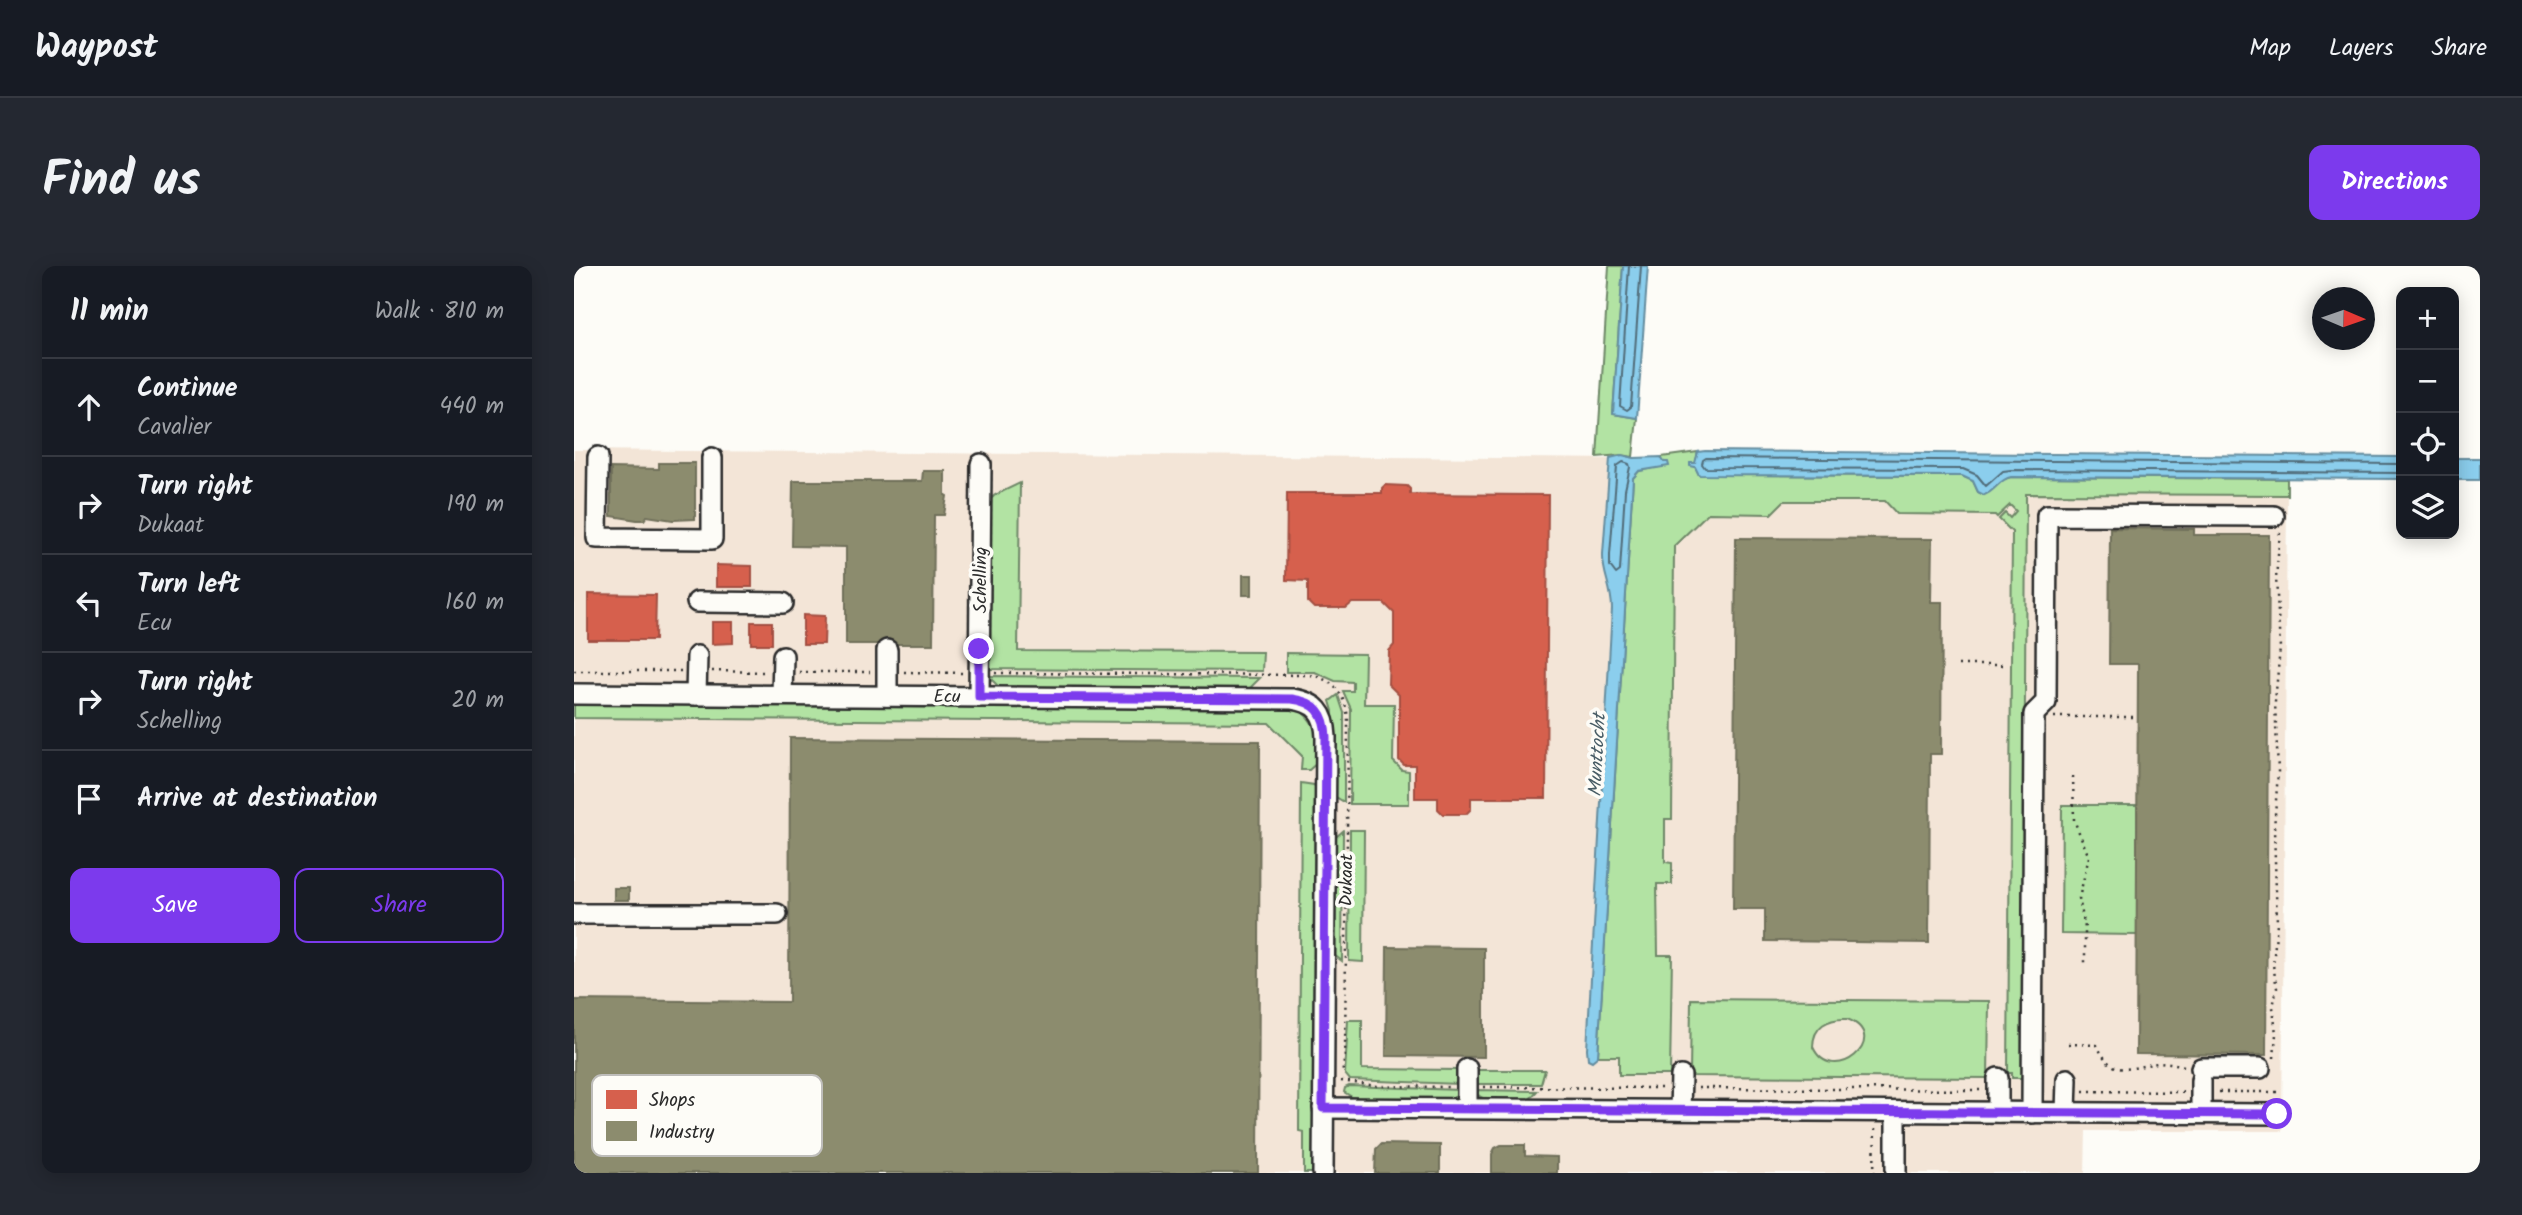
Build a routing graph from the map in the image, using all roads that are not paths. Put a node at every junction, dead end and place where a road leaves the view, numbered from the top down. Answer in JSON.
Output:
{"nodes":[{"id":1,"x":598,"y":457,"type":"dead end"},
{"id":2,"x":712,"y":458,"type":"dead end"},
{"id":3,"x":981,"y":464,"type":"dead end"},
{"id":4,"x":2277,"y":522,"type":"road end"},
{"id":5,"x":697,"y":602,"type":"dead end"},
{"id":6,"x":783,"y":603,"type":"dead end"},
{"id":7,"x":887,"y":650,"type":"dead end"},
{"id":8,"x":697,"y":656,"type":"dead end"},
{"id":9,"x":783,"y":656,"type":"dead end"},
{"id":10,"x":574,"y":694,"type":"edge"},
{"id":11,"x":696,"y":695,"type":"junction"},
{"id":12,"x":782,"y":695,"type":"junction"},
{"id":13,"x":887,"y":696,"type":"junction"},
{"id":14,"x":979,"y":697,"type":"junction"},
{"id":15,"x":1318,"y":708,"type":"joint"},
{"id":16,"x":574,"y":914,"type":"edge"},
{"id":17,"x":777,"y":914,"type":"dead end"},
{"id":18,"x":2260,"y":1068,"type":"road end"},
{"id":19,"x":1467,"y":1078,"type":"road end"},
{"id":20,"x":1681,"y":1082,"type":"road end"},
{"id":21,"x":1998,"y":1084,"type":"road end"},
{"id":22,"x":2067,"y":1085,"type":"road end"},
{"id":23,"x":1323,"y":1108,"type":"junction"},
{"id":24,"x":1467,"y":1108,"type":"junction"},
{"id":25,"x":1680,"y":1110,"type":"junction"},
{"id":26,"x":1896,"y":1112,"type":"junction"},
{"id":27,"x":1998,"y":1112,"type":"junction"},
{"id":28,"x":2032,"y":1112,"type":"junction"},
{"id":29,"x":2066,"y":1113,"type":"junction"},
{"id":30,"x":2201,"y":1114,"type":"junction"},
{"id":31,"x":2277,"y":1114,"type":"dead end"},
{"id":32,"x":1323,"y":1173,"type":"edge"},
{"id":33,"x":1896,"y":1173,"type":"edge"}],
"edges":[{"from":1,"to":2,"type":"street"},
{"from":3,"to":14,"type":"street","name":"Schelling"},
{"from":4,"to":28,"type":"street"},
{"from":5,"to":6,"type":"street"},
{"from":7,"to":13,"type":"street"},
{"from":8,"to":11,"type":"street"},
{"from":9,"to":12,"type":"street"},
{"from":10,"to":11,"type":"street","name":"Ecu"},
{"from":11,"to":12,"type":"street","name":"Ecu"},
{"from":12,"to":13,"type":"street","name":"Ecu"},
{"from":13,"to":14,"type":"street","name":"Ecu"},
{"from":14,"to":15,"type":"street","name":"Ecu"},
{"from":15,"to":23,"type":"street","name":"Dukaat"},
{"from":16,"to":17,"type":"street"},
{"from":18,"to":30,"type":"street"},
{"from":19,"to":24,"type":"street"},
{"from":20,"to":25,"type":"street"},
{"from":21,"to":27,"type":"street"},
{"from":22,"to":29,"type":"street"},
{"from":23,"to":24,"type":"street"},
{"from":23,"to":32,"type":"street","name":"Dukaat"},
{"from":24,"to":25,"type":"street"},
{"from":25,"to":26,"type":"street"},
{"from":26,"to":27,"type":"street"},
{"from":26,"to":33,"type":"street"},
{"from":27,"to":28,"type":"street"},
{"from":28,"to":29,"type":"street"},
{"from":29,"to":30,"type":"street"},
{"from":30,"to":31,"type":"street"}]}
